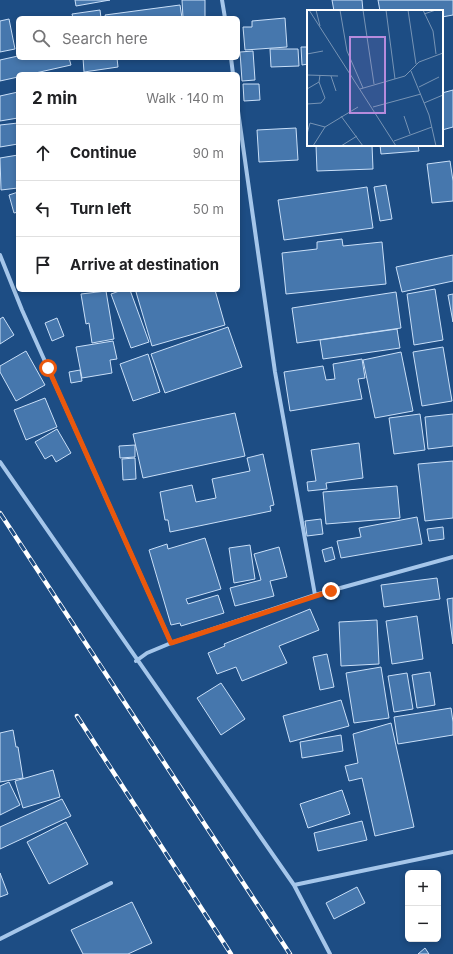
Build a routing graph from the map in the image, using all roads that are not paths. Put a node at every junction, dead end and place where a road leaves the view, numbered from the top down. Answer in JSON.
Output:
{"nodes":[{"id":1,"x":222,"y":0,"type":"edge"},
{"id":2,"x":225,"y":16,"type":"edge"},
{"id":3,"x":230,"y":60,"type":"edge"},
{"id":4,"x":233,"y":72,"type":"edge"},
{"id":5,"x":240,"y":125,"type":"edge"},
{"id":6,"x":0,"y":255,"type":"edge"},
{"id":7,"x":0,"y":462,"type":"edge"},
{"id":8,"x":453,"y":557,"type":"edge"},
{"id":9,"x":315,"y":595,"type":"junction"},
{"id":10,"x":171,"y":643,"type":"junction"},
{"id":11,"x":136,"y":661,"type":"junction"},
{"id":12,"x":453,"y":852,"type":"edge"},
{"id":13,"x":111,"y":883,"type":"dead end"},
{"id":14,"x":294,"y":885,"type":"junction"},
{"id":15,"x":0,"y":939,"type":"edge"},
{"id":16,"x":330,"y":954,"type":"edge"}],
"edges":[{"from":1,"to":2,"type":"street"},
{"from":3,"to":4,"type":"street"},
{"from":5,"to":9,"type":"street"},
{"from":6,"to":10,"type":"street"},
{"from":7,"to":11,"type":"street"},
{"from":8,"to":9,"type":"street"},
{"from":9,"to":10,"type":"street"},
{"from":10,"to":11,"type":"street"},
{"from":11,"to":14,"type":"street"},
{"from":12,"to":14,"type":"street"},
{"from":13,"to":15,"type":"street"},
{"from":14,"to":16,"type":"street"}]}
